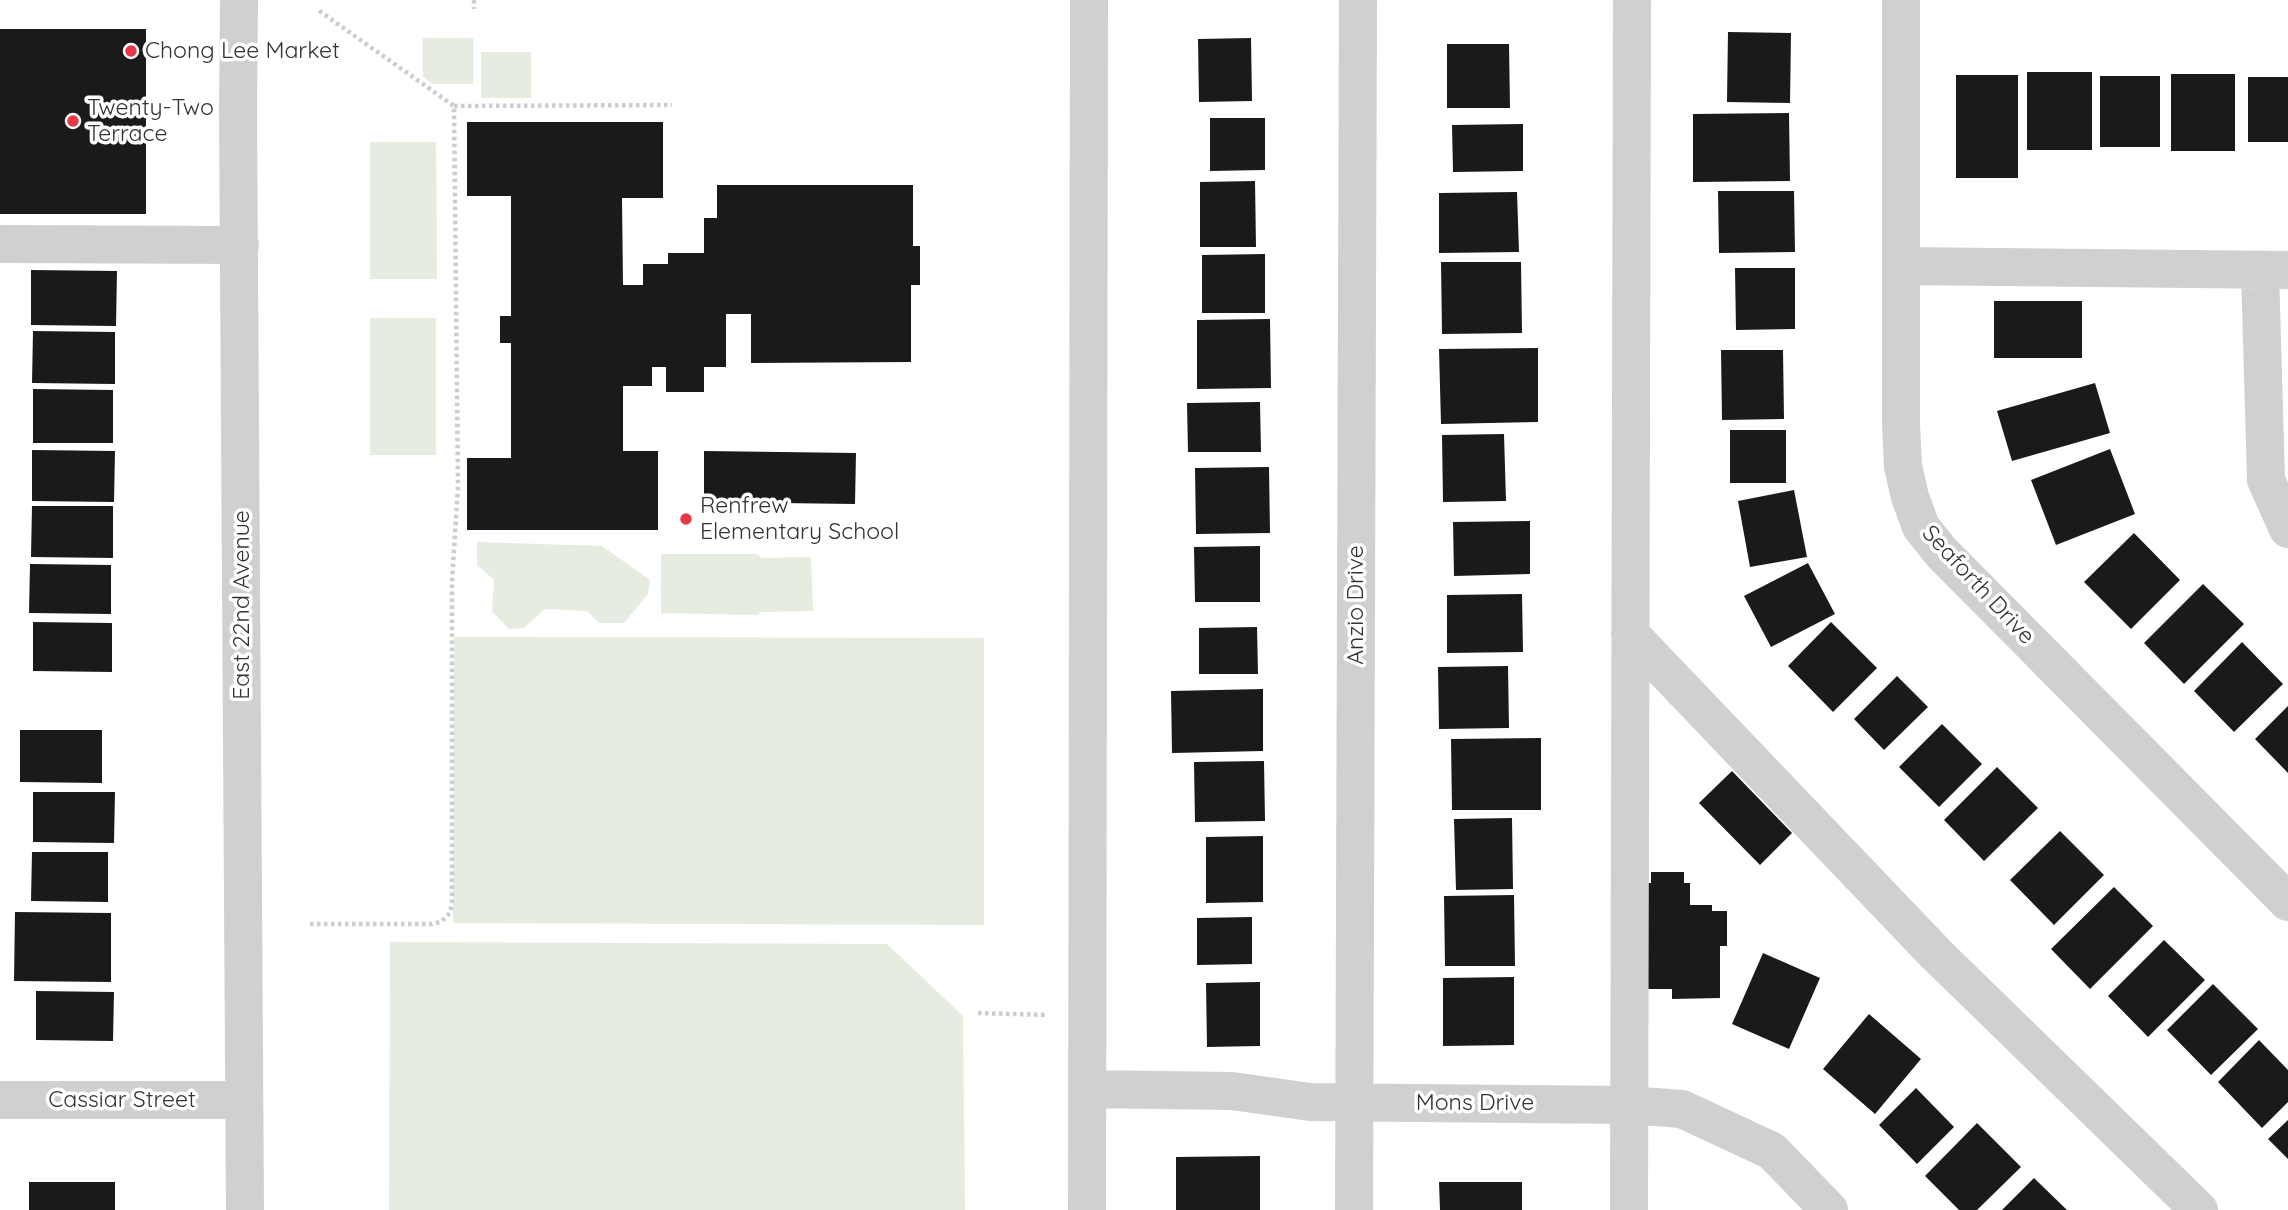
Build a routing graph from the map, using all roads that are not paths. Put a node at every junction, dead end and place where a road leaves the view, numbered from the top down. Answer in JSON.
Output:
{"nodes":[{"id":1,"x":239,"y":0,"type":"edge"},
{"id":2,"x":1089,"y":0,"type":"edge"},
{"id":3,"x":1358,"y":0,"type":"edge"},
{"id":4,"x":1632,"y":0,"type":"edge"},
{"id":5,"x":1901,"y":0,"type":"edge"},
{"id":6,"x":0,"y":244,"type":"edge"},
{"id":7,"x":240,"y":245,"type":"junction"},
{"id":8,"x":1901,"y":266,"type":"junction"},
{"id":9,"x":2274,"y":270,"type":"edge"},
{"id":10,"x":2288,"y":529,"type":"edge"},
{"id":11,"x":1630,"y":634,"type":"junction"},
{"id":12,"x":2288,"y":902,"type":"edge"},
{"id":13,"x":1087,"y":1089,"type":"junction"},
{"id":14,"x":0,"y":1100,"type":"edge"},
{"id":15,"x":244,"y":1100,"type":"junction"},
{"id":16,"x":1354,"y":1102,"type":"junction"},
{"id":17,"x":1628,"y":1105,"type":"junction"},
{"id":18,"x":245,"y":1210,"type":"edge"},
{"id":19,"x":1087,"y":1210,"type":"edge"},
{"id":20,"x":1354,"y":1210,"type":"edge"},
{"id":21,"x":1629,"y":1210,"type":"edge"},
{"id":22,"x":1829,"y":1210,"type":"edge"},
{"id":23,"x":2199,"y":1210,"type":"edge"}],
"edges":[{"from":1,"to":7,"type":"street","name":"East 22nd Avenue"},
{"from":2,"to":13,"type":"street"},
{"from":3,"to":16,"type":"street","name":"Anzio Drive"},
{"from":4,"to":11,"type":"street"},
{"from":5,"to":8,"type":"street","name":"Seaforth Drive"},
{"from":6,"to":7,"type":"street"},
{"from":7,"to":15,"type":"street","name":"East 22nd Avenue"},
{"from":8,"to":9,"type":"street"},
{"from":8,"to":12,"type":"street","name":"Seaforth Drive"},
{"from":9,"to":10,"type":"street"},
{"from":11,"to":17,"type":"street"},
{"from":11,"to":23,"type":"street"},
{"from":13,"to":16,"type":"street","name":"Mons Drive"},
{"from":13,"to":19,"type":"street"},
{"from":14,"to":15,"type":"street","name":"Cassiar Street"},
{"from":15,"to":18,"type":"street","name":"East 22nd Avenue"},
{"from":16,"to":17,"type":"street","name":"Mons Drive"},
{"from":16,"to":20,"type":"street","name":"Anzio Drive"},
{"from":17,"to":21,"type":"street"},
{"from":17,"to":22,"type":"street","name":"Mons Drive"}]}
